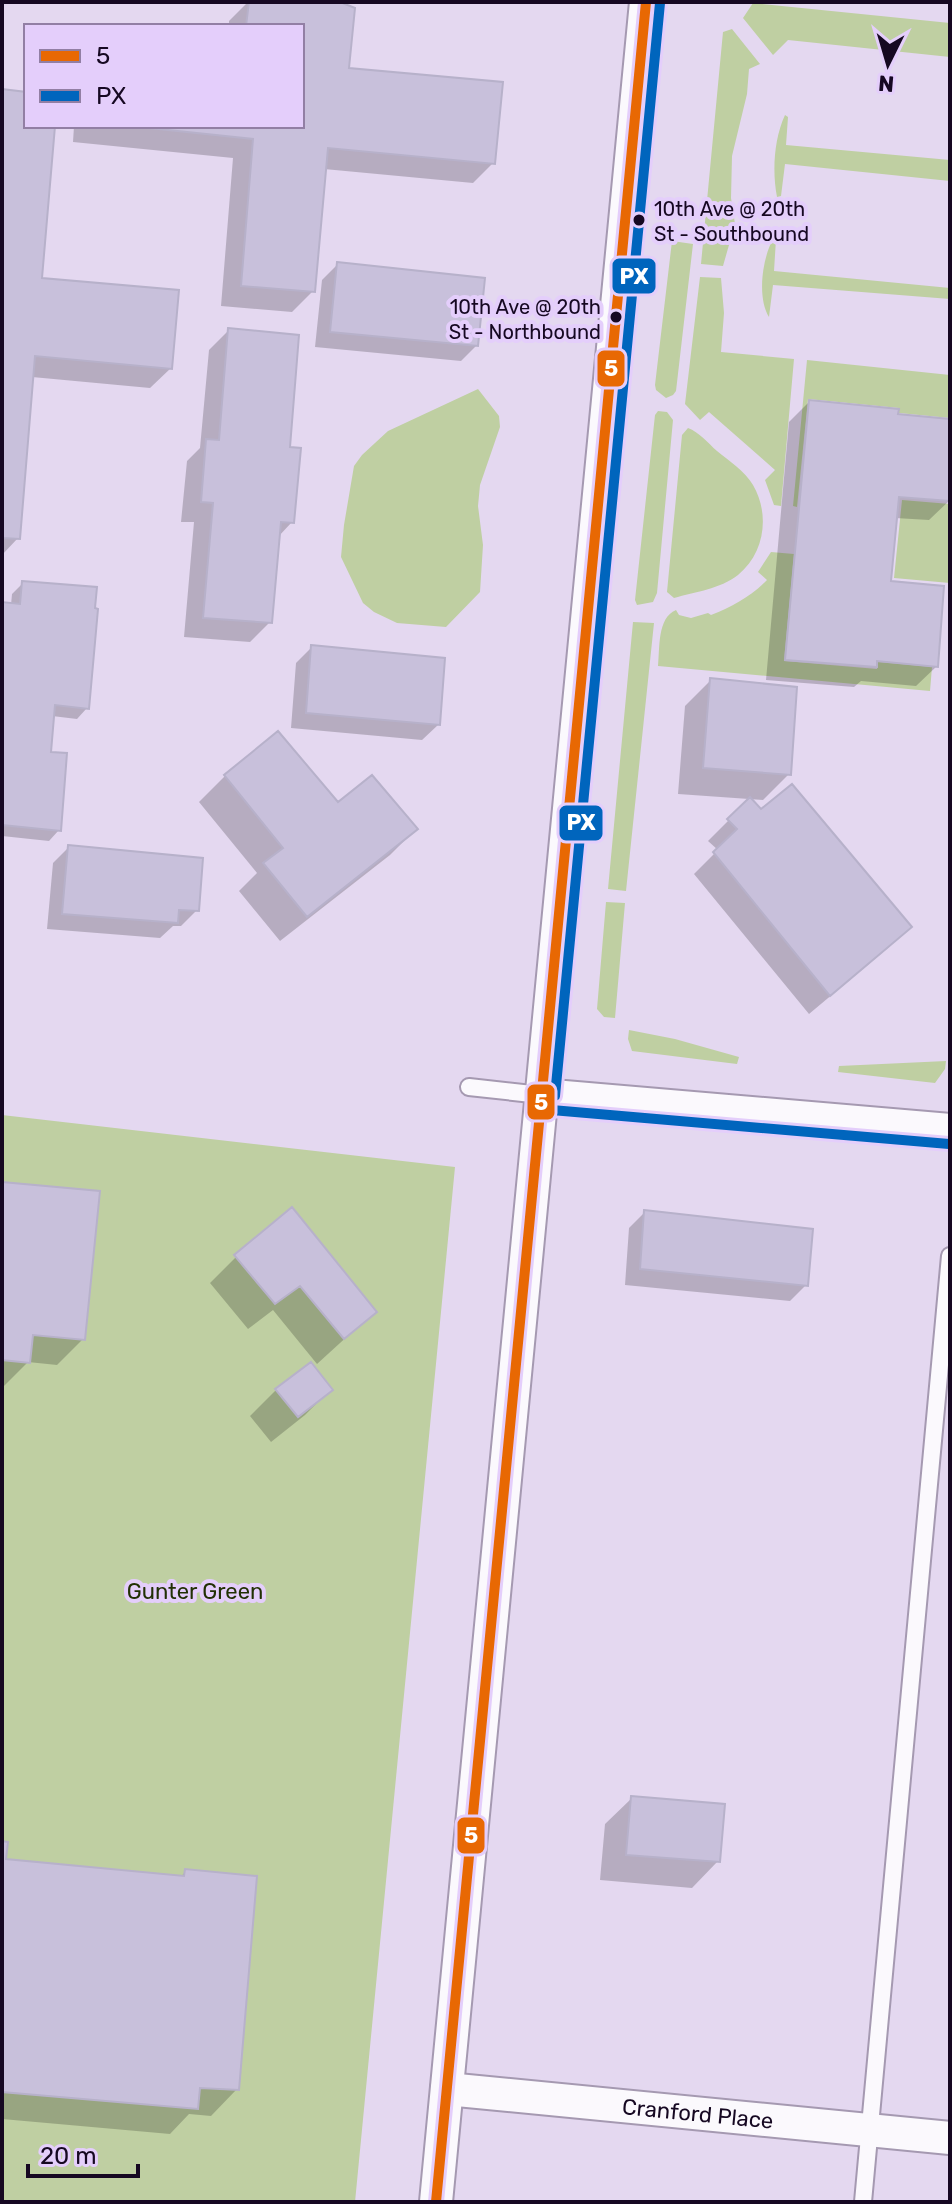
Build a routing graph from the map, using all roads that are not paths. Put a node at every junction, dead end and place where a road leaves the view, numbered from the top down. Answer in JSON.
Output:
{"nodes":[{"id":1,"x":646,"y":2,"type":"edge"},
{"id":2,"x":469,"y":1087,"type":"dead end"},
{"id":3,"x":541,"y":1095,"type":"junction"},
{"id":4,"x":950,"y":1130,"type":"edge"},
{"id":5,"x":950,"y":1256,"type":"edge"},
{"id":6,"x":447,"y":2089,"type":"junction"},
{"id":7,"x":870,"y":2130,"type":"junction"},
{"id":8,"x":950,"y":2138,"type":"edge"},
{"id":9,"x":436,"y":2202,"type":"edge"},
{"id":10,"x":863,"y":2202,"type":"edge"}],
"edges":[{"from":1,"to":3,"type":"street"},
{"from":2,"to":3,"type":"lane"},
{"from":3,"to":4,"type":"street"},
{"from":3,"to":6,"type":"street"},
{"from":5,"to":7,"type":"lane"},
{"from":6,"to":7,"type":"street","name":"Cranford Place"},
{"from":6,"to":9,"type":"street"},
{"from":7,"to":8,"type":"street","name":"Cranford Place"},
{"from":7,"to":10,"type":"lane"}]}
